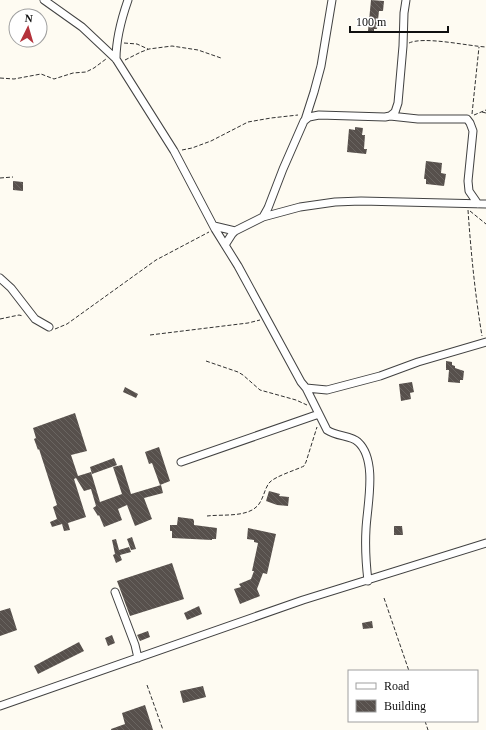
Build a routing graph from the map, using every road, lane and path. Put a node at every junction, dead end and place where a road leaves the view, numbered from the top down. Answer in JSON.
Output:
{"nodes":[{"id":1,"x":44,"y":0,"type":"edge"},
{"id":2,"x":128,"y":0,"type":"edge"},
{"id":3,"x":332,"y":0,"type":"edge"},
{"id":4,"x":406,"y":0,"type":"edge"},
{"id":5,"x":50,"y":2,"type":"edge"},
{"id":6,"x":116,"y":42,"type":"junction"},
{"id":7,"x":403,"y":46,"type":"junction"},
{"id":8,"x":480,"y":47,"type":"junction"},
{"id":9,"x":486,"y":47,"type":"edge"},
{"id":10,"x":149,"y":49,"type":"junction"},
{"id":11,"x":222,"y":58,"type":"dead end"},
{"id":12,"x":115,"y":59,"type":"junction"},
{"id":13,"x":0,"y":78,"type":"edge"},
{"id":14,"x":398,"y":103,"type":"junction"},
{"id":15,"x":486,"y":110,"type":"edge"},
{"id":16,"x":481,"y":112,"type":"junction"},
{"id":17,"x":486,"y":113,"type":"edge"},
{"id":18,"x":390,"y":116,"type":"junction"},
{"id":19,"x":305,"y":118,"type":"junction"},
{"id":20,"x":403,"y":118,"type":"junction"},
{"id":21,"x":174,"y":151,"type":"junction"},
{"id":22,"x":13,"y":177,"type":"dead end"},
{"id":23,"x":0,"y":178,"type":"edge"},
{"id":24,"x":468,"y":191,"type":"junction"},
{"id":25,"x":462,"y":202,"type":"junction"},
{"id":26,"x":482,"y":204,"type":"edge"},
{"id":27,"x":263,"y":217,"type":"junction"},
{"id":28,"x":486,"y":224,"type":"edge"},
{"id":29,"x":214,"y":228,"type":"junction"},
{"id":30,"x":235,"y":231,"type":"junction"},
{"id":31,"x":225,"y":244,"type":"junction"},
{"id":32,"x":0,"y":278,"type":"edge"},
{"id":33,"x":35,"y":318,"type":"junction"},
{"id":34,"x":266,"y":318,"type":"junction"},
{"id":35,"x":0,"y":319,"type":"edge"},
{"id":36,"x":49,"y":328,"type":"joint"},
{"id":37,"x":150,"y":335,"type":"dead end"},
{"id":38,"x":485,"y":342,"type":"edge"},
{"id":39,"x":206,"y":361,"type":"dead end"},
{"id":40,"x":306,"y":388,"type":"junction"},
{"id":41,"x":318,"y":414,"type":"junction"},
{"id":42,"x":181,"y":462,"type":"dead end"},
{"id":43,"x":207,"y":516,"type":"dead end"},
{"id":44,"x":486,"y":543,"type":"edge"},
{"id":45,"x":368,"y":581,"type":"junction"},
{"id":46,"x":115,"y":592,"type":"dead end"},
{"id":47,"x":384,"y":598,"type":"dead end"},
{"id":48,"x":138,"y":658,"type":"junction"},
{"id":49,"x":409,"y":670,"type":"edge"},
{"id":50,"x":147,"y":685,"type":"dead end"},
{"id":51,"x":0,"y":706,"type":"edge"},
{"id":52,"x":163,"y":730,"type":"edge"}],
"edges":[{"from":1,"to":5,"type":"street"},
{"from":2,"to":6,"type":"street"},
{"from":3,"to":19,"type":"street"},
{"from":4,"to":7,"type":"street"},
{"from":5,"to":12,"type":"street"},
{"from":6,"to":10,"type":"path"},
{"from":6,"to":12,"type":"street"},
{"from":7,"to":8,"type":"path"},
{"from":7,"to":14,"type":"street"},
{"from":8,"to":9,"type":"path"},
{"from":8,"to":16,"type":"path"},
{"from":10,"to":11,"type":"path"},
{"from":10,"to":12,"type":"path"},
{"from":12,"to":13,"type":"path"},
{"from":12,"to":21,"type":"street"},
{"from":14,"to":18,"type":"street"},
{"from":14,"to":20,"type":"street"},
{"from":15,"to":16,"type":"path"},
{"from":16,"to":17,"type":"path"},
{"from":18,"to":19,"type":"street"},
{"from":18,"to":20,"type":"street"},
{"from":19,"to":21,"type":"path"},
{"from":19,"to":27,"type":"street"},
{"from":20,"to":24,"type":"street"},
{"from":21,"to":29,"type":"street"},
{"from":22,"to":23,"type":"path"},
{"from":24,"to":25,"type":"street"},
{"from":24,"to":26,"type":"street"},
{"from":25,"to":26,"type":"street"},
{"from":25,"to":27,"type":"street"},
{"from":27,"to":30,"type":"street"},
{"from":28,"to":38,"type":"path"},
{"from":29,"to":30,"type":"street"},
{"from":29,"to":31,"type":"street"},
{"from":29,"to":36,"type":"path"},
{"from":30,"to":31,"type":"street"},
{"from":31,"to":34,"type":"street"},
{"from":32,"to":33,"type":"street"},
{"from":33,"to":35,"type":"path"},
{"from":33,"to":36,"type":"street"},
{"from":34,"to":37,"type":"path"},
{"from":34,"to":40,"type":"street"},
{"from":38,"to":40,"type":"street"},
{"from":39,"to":41,"type":"path"},
{"from":40,"to":41,"type":"street"},
{"from":41,"to":42,"type":"street"},
{"from":41,"to":43,"type":"path"},
{"from":41,"to":45,"type":"street"},
{"from":44,"to":45,"type":"street"},
{"from":45,"to":48,"type":"street"},
{"from":46,"to":48,"type":"street"},
{"from":47,"to":49,"type":"path"},
{"from":48,"to":51,"type":"street"},
{"from":50,"to":52,"type":"path"}]}
